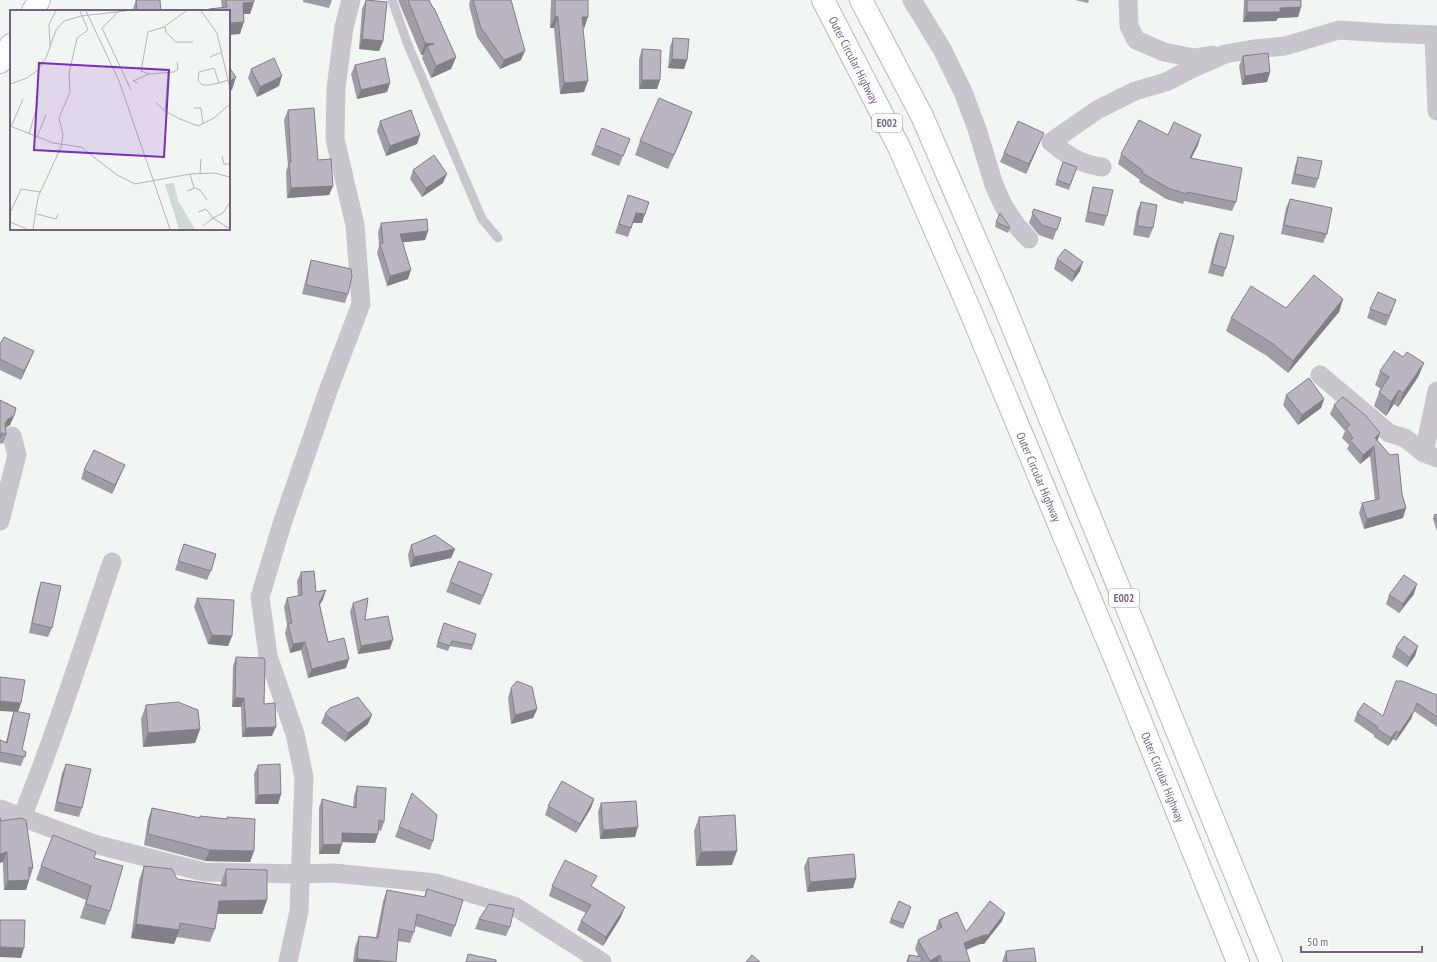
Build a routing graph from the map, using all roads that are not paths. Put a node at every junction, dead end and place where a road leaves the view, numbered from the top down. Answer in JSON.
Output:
{"nodes":[{"id":1,"x":40,"y":0,"type":"edge"},
{"id":2,"x":351,"y":0,"type":"edge"},
{"id":3,"x":392,"y":0,"type":"edge"},
{"id":4,"x":823,"y":0,"type":"edge"},
{"id":5,"x":861,"y":0,"type":"edge"},
{"id":6,"x":912,"y":0,"type":"edge"},
{"id":7,"x":1128,"y":0,"type":"edge"},
{"id":8,"x":34,"y":10,"type":"edge"},
{"id":9,"x":1435,"y":36,"type":"edge"},
{"id":10,"x":10,"y":47,"type":"edge"},
{"id":11,"x":1225,"y":54,"type":"junction"},
{"id":12,"x":0,"y":62,"type":"edge"},
{"id":13,"x":1437,"y":111,"type":"edge"},
{"id":14,"x":1102,"y":167,"type":"dead end"},
{"id":15,"x":498,"y":238,"type":"dead end"},
{"id":16,"x":1029,"y":239,"type":"dead end"},
{"id":17,"x":1320,"y":375,"type":"dead end"},
{"id":18,"x":1437,"y":391,"type":"edge"},
{"id":19,"x":12,"y":436,"type":"dead end"},
{"id":20,"x":1431,"y":456,"type":"edge"},
{"id":21,"x":0,"y":521,"type":"edge"},
{"id":22,"x":112,"y":562,"type":"dead end"},
{"id":23,"x":0,"y":809,"type":"edge"},
{"id":24,"x":22,"y":817,"type":"junction"},
{"id":25,"x":300,"y":874,"type":"junction"},
{"id":26,"x":288,"y":962,"type":"edge"},
{"id":27,"x":602,"y":962,"type":"edge"},
{"id":28,"x":1238,"y":962,"type":"edge"},
{"id":29,"x":1271,"y":962,"type":"edge"}],
"edges":[{"from":1,"to":8,"type":"main road"},
{"from":2,"to":25,"type":"street"},
{"from":3,"to":15,"type":"lane"},
{"from":4,"to":28,"type":"main road","name":"Outer Circular Highway","number":"E002"},
{"from":5,"to":29,"type":"main road","number":"E002"},
{"from":6,"to":16,"type":"street"},
{"from":7,"to":11,"type":"street"},
{"from":9,"to":11,"type":"street"},
{"from":9,"to":13,"type":"street"},
{"from":10,"to":12,"type":"main road"},
{"from":11,"to":14,"type":"street"},
{"from":17,"to":20,"type":"street"},
{"from":18,"to":20,"type":"street"},
{"from":19,"to":21,"type":"street"},
{"from":22,"to":24,"type":"street"},
{"from":23,"to":24,"type":"street"},
{"from":24,"to":25,"type":"street"},
{"from":25,"to":26,"type":"street"},
{"from":25,"to":27,"type":"street"}]}
